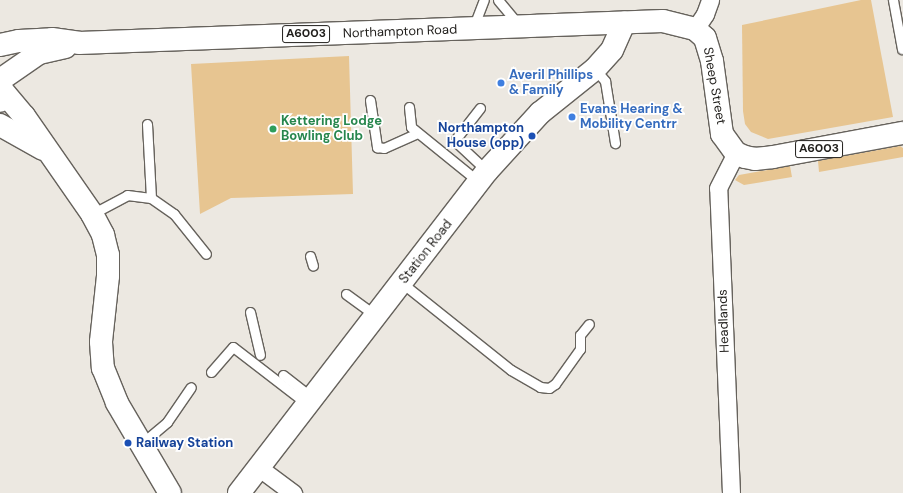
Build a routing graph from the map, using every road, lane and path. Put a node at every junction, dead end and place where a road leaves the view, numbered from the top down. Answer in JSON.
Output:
{"nodes":[{"id":1,"x":484,"y":0,"type":"edge"},
{"id":2,"x":498,"y":0,"type":"edge"},
{"id":3,"x":710,"y":0,"type":"edge"},
{"id":4,"x":893,"y":0,"type":"edge"},
{"id":5,"x":624,"y":23,"type":"junction"},
{"id":6,"x":521,"y":27,"type":"junction"},
{"id":7,"x":472,"y":29,"type":"junction"},
{"id":8,"x":695,"y":29,"type":"junction"},
{"id":9,"x":79,"y":43,"type":"junction"},
{"id":10,"x":0,"y":45,"type":"edge"},
{"id":11,"x":902,"y":49,"type":"dead end"},
{"id":12,"x":595,"y":69,"type":"junction"},
{"id":13,"x":1,"y":88,"type":"edge"},
{"id":14,"x":370,"y":100,"type":"dead end"},
{"id":15,"x":409,"y":107,"type":"dead end"},
{"id":16,"x":480,"y":108,"type":"dead end"},
{"id":17,"x":147,"y":124,"type":"dead end"},
{"id":18,"x":0,"y":125,"type":"edge"},
{"id":19,"x":418,"y":132,"type":"junction"},
{"id":20,"x":903,"y":133,"type":"edge"},
{"id":21,"x":616,"y":143,"type":"dead end"},
{"id":22,"x":46,"y":151,"type":"junction"},
{"id":23,"x":736,"y":152,"type":"junction"},
{"id":24,"x":483,"y":176,"type":"junction"},
{"id":25,"x":151,"y":198,"type":"junction"},
{"id":26,"x":92,"y":214,"type":"junction"},
{"id":27,"x":206,"y":254,"type":"dead end"},
{"id":28,"x":310,"y":256,"type":"dead end"},
{"id":29,"x":313,"y":266,"type":"dead end"},
{"id":30,"x":402,"y":283,"type":"junction"},
{"id":31,"x":346,"y":294,"type":"dead end"},
{"id":32,"x":250,"y":312,"type":"dead end"},
{"id":33,"x":376,"y":316,"type":"junction"},
{"id":34,"x":589,"y":324,"type":"dead end"},
{"id":35,"x":260,"y":355,"type":"dead end"},
{"id":36,"x":211,"y":372,"type":"dead end"},
{"id":37,"x":283,"y":375,"type":"dead end"},
{"id":38,"x":191,"y":387,"type":"dead end"},
{"id":39,"x":310,"y":401,"type":"junction"},
{"id":40,"x":140,"y":445,"type":"junction"},
{"id":41,"x":258,"y":467,"type":"junction"},
{"id":42,"x":170,"y":493,"type":"edge"},
{"id":43,"x":239,"y":493,"type":"edge"},
{"id":44,"x":293,"y":493,"type":"edge"},
{"id":45,"x":731,"y":493,"type":"edge"}],
"edges":[{"from":1,"to":7,"type":"lane"},
{"from":2,"to":6,"type":"lane"},
{"from":3,"to":8,"type":"street"},
{"from":4,"to":11,"type":"lane"},
{"from":5,"to":6,"type":"main road","name":"Northampton Road","number":"A6003"},
{"from":5,"to":8,"type":"main road","name":"Northampton Road","number":"A6003"},
{"from":5,"to":12,"type":"main road","name":"Station Road"},
{"from":6,"to":7,"type":"main road","name":"Northampton Road","number":"A6003"},
{"from":7,"to":9,"type":"main road","name":"Northampton Road","number":"A6003"},
{"from":8,"to":23,"type":"main road","name":"Sheep Street"},
{"from":9,"to":10,"type":"main road","name":"Northampton Road","number":"A6003"},
{"from":9,"to":13,"type":"main road","name":"Northampton Road","number":"A6003"},
{"from":12,"to":21,"type":"lane"},
{"from":12,"to":24,"type":"main road","name":"Station Road"},
{"from":13,"to":22,"type":"main road"},
{"from":14,"to":19,"type":"lane"},
{"from":15,"to":19,"type":"lane"},
{"from":16,"to":24,"type":"lane"},
{"from":17,"to":25,"type":"lane"},
{"from":18,"to":22,"type":"main road"},
{"from":19,"to":24,"type":"lane"},
{"from":20,"to":23,"type":"main road","number":"A6003"},
{"from":22,"to":26,"type":"main road"},
{"from":23,"to":45,"type":"street","name":"Headlands"},
{"from":24,"to":30,"type":"main road","name":"Station Road"},
{"from":25,"to":26,"type":"lane"},
{"from":25,"to":27,"type":"lane"},
{"from":26,"to":40,"type":"main road"},
{"from":28,"to":29,"type":"lane"},
{"from":30,"to":33,"type":"main road","name":"Station Road"},
{"from":30,"to":34,"type":"lane"},
{"from":31,"to":33,"type":"lane"},
{"from":32,"to":35,"type":"lane"},
{"from":33,"to":39,"type":"main road","name":"Station Road"},
{"from":36,"to":39,"type":"lane"},
{"from":37,"to":39,"type":"lane"},
{"from":38,"to":40,"type":"lane"},
{"from":39,"to":41,"type":"main road","name":"Station Road"},
{"from":40,"to":42,"type":"main road"},
{"from":41,"to":43,"type":"main road","name":"Station Road"},
{"from":41,"to":44,"type":"street"}]}
